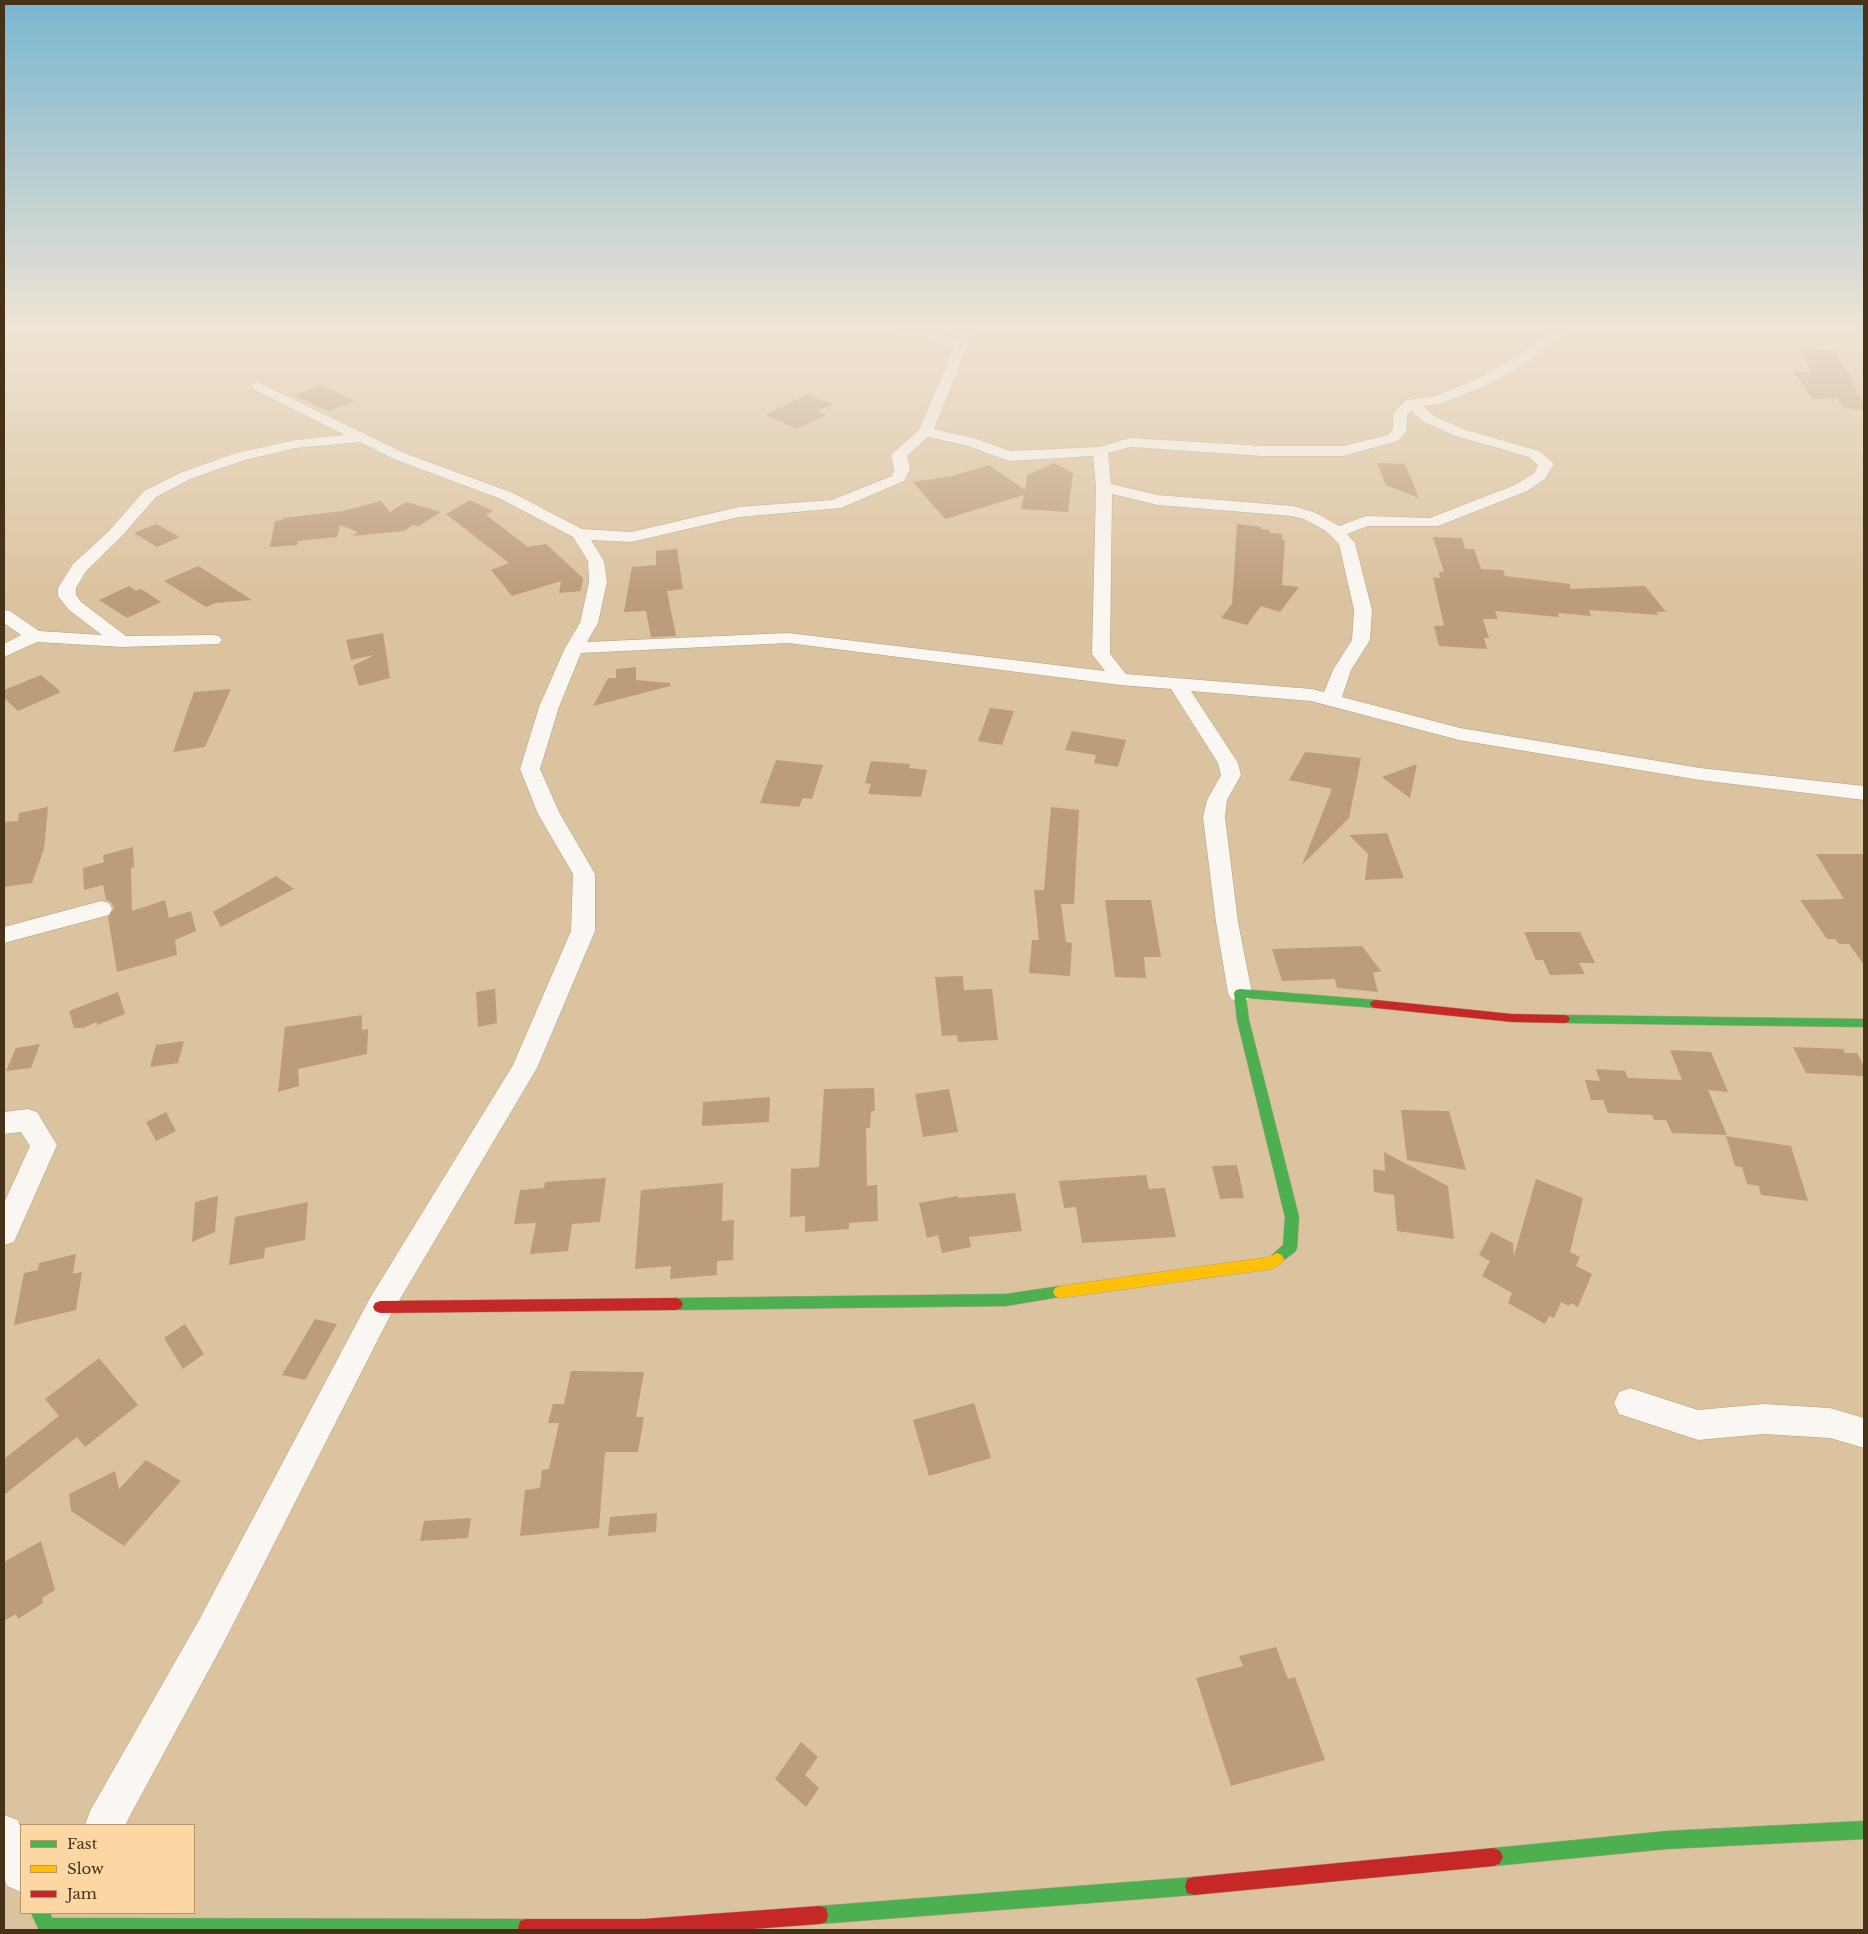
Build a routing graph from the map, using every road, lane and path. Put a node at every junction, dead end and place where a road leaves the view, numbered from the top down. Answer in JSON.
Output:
{"nodes":[{"id":1,"x":315,"y":415,"type":"edge"},
{"id":2,"x":933,"y":415,"type":"edge"},
{"id":3,"x":1400,"y":415,"type":"edge"},
{"id":4,"x":1425,"y":415,"type":"edge"},
{"id":5,"x":925,"y":432,"type":"junction"},
{"id":6,"x":1461,"y":433,"type":"junction"},
{"id":7,"x":360,"y":438,"type":"junction"},
{"id":8,"x":1393,"y":438,"type":"junction"},
{"id":9,"x":1100,"y":452,"type":"junction"},
{"id":10,"x":1104,"y":486,"type":"junction"},
{"id":11,"x":1337,"y":532,"type":"junction"},
{"id":12,"x":579,"y":534,"type":"junction"},
{"id":13,"x":4,"y":615,"type":"edge"},
{"id":14,"x":34,"y":636,"type":"junction"},
{"id":15,"x":213,"y":640,"type":"dead end"},
{"id":16,"x":122,"y":642,"type":"junction"},
{"id":17,"x":574,"y":648,"type":"junction"},
{"id":18,"x":4,"y":651,"type":"edge"},
{"id":19,"x":1120,"y":679,"type":"junction"},
{"id":20,"x":1178,"y":685,"type":"junction"},
{"id":21,"x":1331,"y":700,"type":"junction"},
{"id":22,"x":1862,"y":797,"type":"edge"},
{"id":23,"x":101,"y":909,"type":"dead end"},
{"id":24,"x":4,"y":934,"type":"edge"},
{"id":25,"x":1240,"y":993,"type":"junction"},
{"id":26,"x":1864,"y":1023,"type":"edge"},
{"id":27,"x":4,"y":1123,"type":"edge"},
{"id":28,"x":4,"y":1233,"type":"edge"},
{"id":29,"x":380,"y":1307,"type":"junction"},
{"id":30,"x":1630,"y":1403,"type":"dead end"},
{"id":31,"x":1864,"y":1433,"type":"edge"},
{"id":32,"x":105,"y":1824,"type":"edge"},
{"id":33,"x":1864,"y":1830,"type":"edge"},
{"id":34,"x":4,"y":1834,"type":"edge"},
{"id":35,"x":20,"y":1870,"type":"edge"},
{"id":36,"x":47,"y":1921,"type":"edge"}],
"edges":[{"from":1,"to":7,"type":"street"},
{"from":2,"to":5,"type":"street"},
{"from":3,"to":8,"type":"street"},
{"from":4,"to":6,"type":"street"},
{"from":5,"to":9,"type":"street"},
{"from":5,"to":12,"type":"street"},
{"from":6,"to":8,"type":"street"},
{"from":6,"to":11,"type":"street"},
{"from":7,"to":12,"type":"street"},
{"from":7,"to":16,"type":"street"},
{"from":8,"to":9,"type":"street"},
{"from":9,"to":10,"type":"street"},
{"from":10,"to":11,"type":"street"},
{"from":10,"to":19,"type":"street"},
{"from":11,"to":21,"type":"street"},
{"from":12,"to":17,"type":"street"},
{"from":13,"to":14,"type":"street"},
{"from":14,"to":16,"type":"street"},
{"from":14,"to":18,"type":"street"},
{"from":15,"to":16,"type":"street"},
{"from":17,"to":19,"type":"street"},
{"from":17,"to":29,"type":"street"},
{"from":19,"to":20,"type":"street"},
{"from":20,"to":21,"type":"street"},
{"from":20,"to":25,"type":"street"},
{"from":21,"to":22,"type":"street"},
{"from":23,"to":24,"type":"street"},
{"from":25,"to":26,"type":"street"},
{"from":25,"to":29,"type":"street"},
{"from":27,"to":28,"type":"street"},
{"from":29,"to":32,"type":"street"},
{"from":30,"to":31,"type":"street"},
{"from":33,"to":36,"type":"street"},
{"from":34,"to":35,"type":"street"}]}
